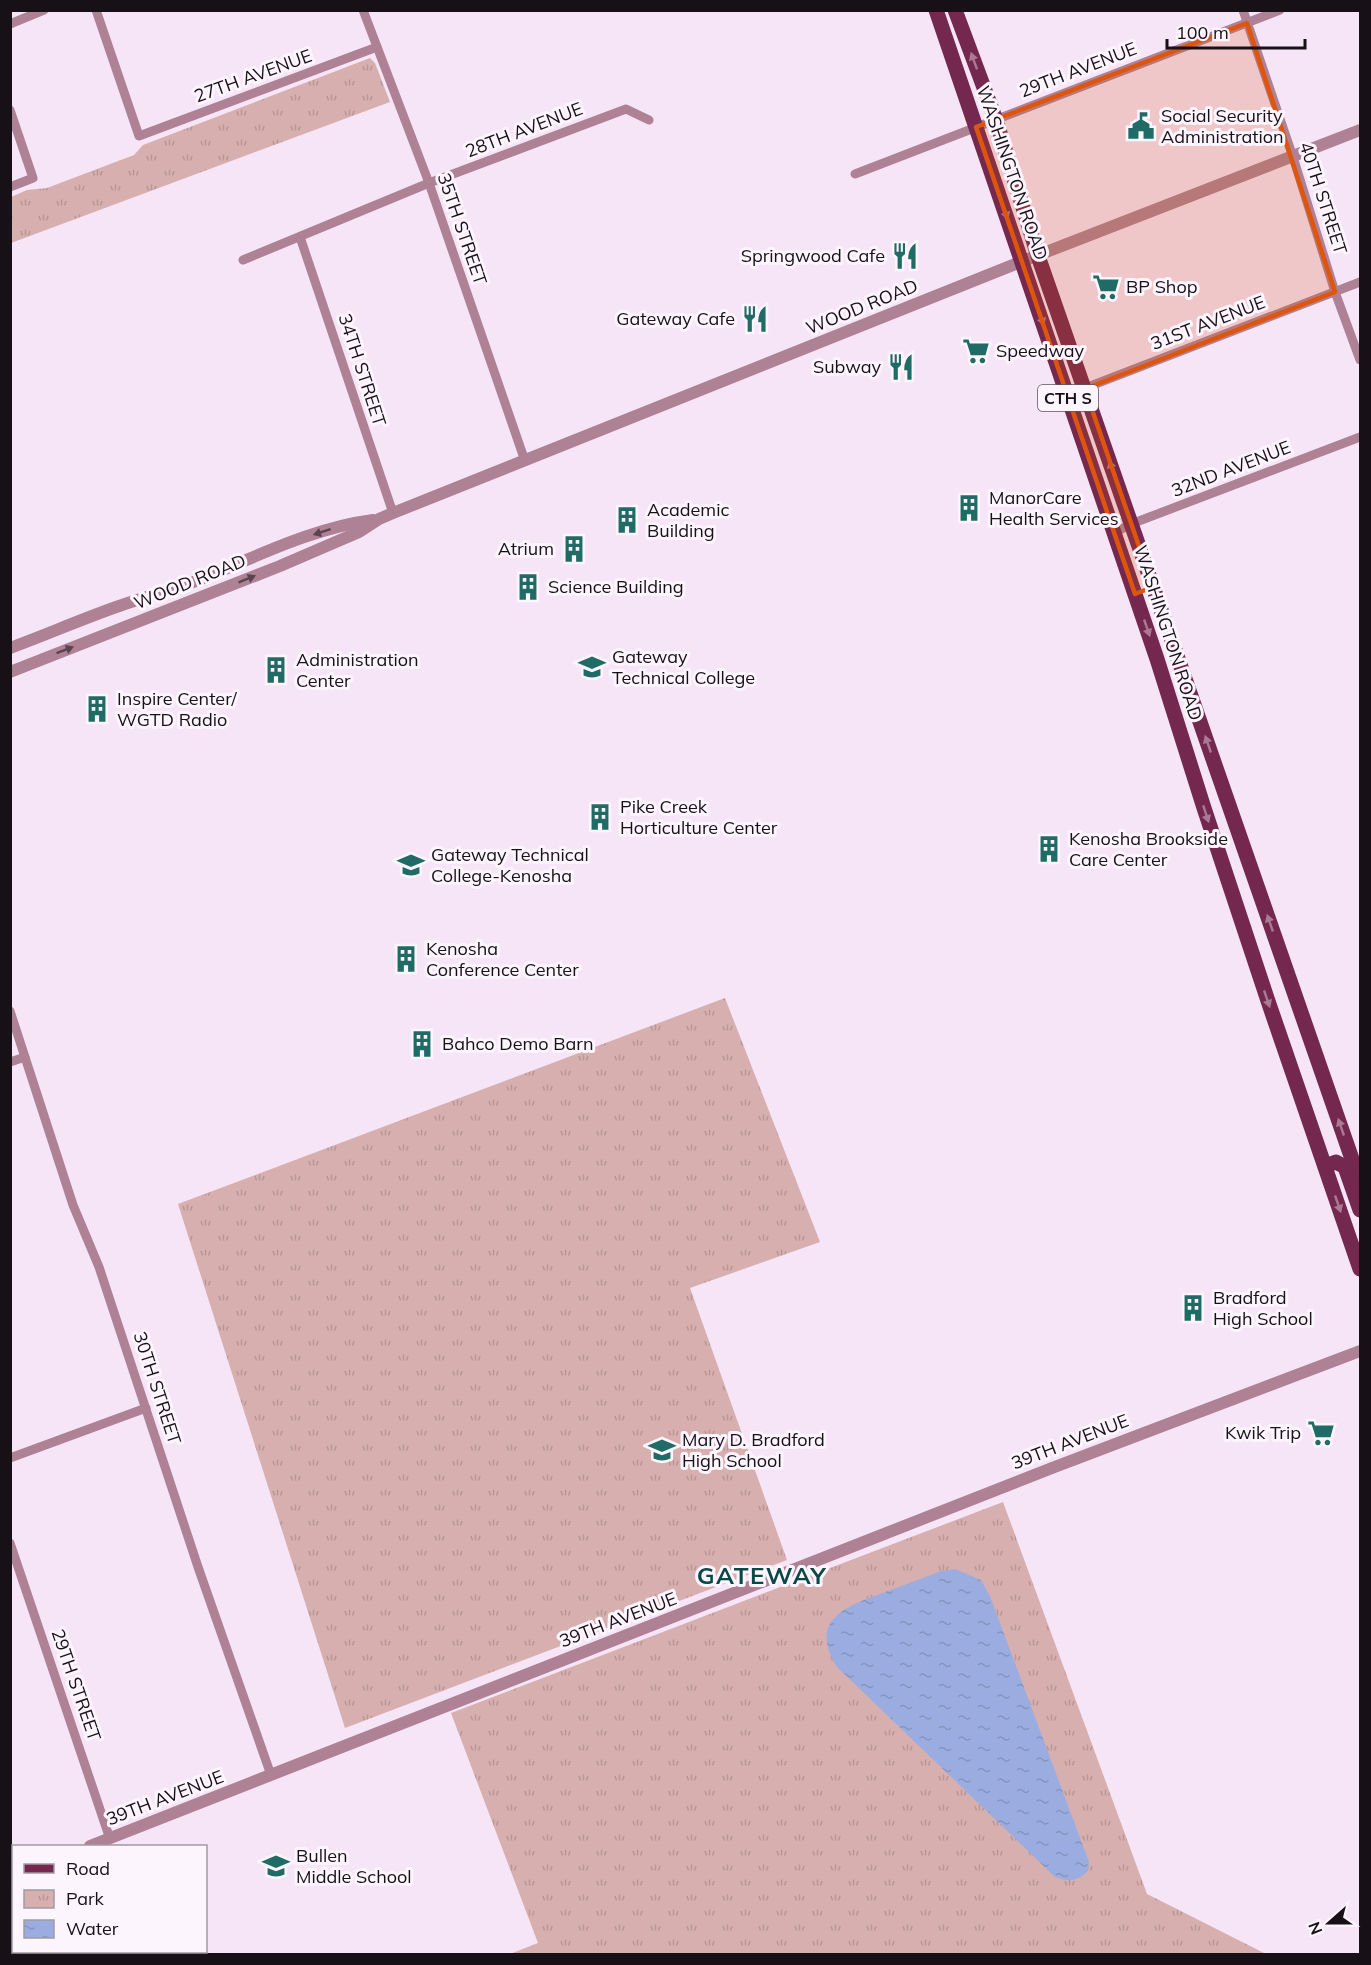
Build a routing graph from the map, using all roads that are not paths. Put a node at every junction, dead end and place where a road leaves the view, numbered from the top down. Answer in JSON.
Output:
{"nodes":[{"id":1,"x":44,"y":10,"type":"edge"},
{"id":2,"x":96,"y":10,"type":"edge"},
{"id":3,"x":363,"y":10,"type":"edge"},
{"id":4,"x":936,"y":10,"type":"edge"},
{"id":5,"x":956,"y":10,"type":"edge"},
{"id":6,"x":1243,"y":10,"type":"edge"},
{"id":7,"x":1280,"y":10,"type":"edge"},
{"id":8,"x":1247,"y":23,"type":"junction"},
{"id":9,"x":10,"y":24,"type":"edge"},
{"id":10,"x":377,"y":47,"type":"junction"},
{"id":11,"x":10,"y":110,"type":"edge"},
{"id":12,"x":649,"y":120,"type":"dead end"},
{"id":13,"x":996,"y":120,"type":"junction"},
{"id":14,"x":976,"y":127,"type":"junction"},
{"id":15,"x":1360,"y":130,"type":"edge"},
{"id":16,"x":1293,"y":157,"type":"junction"},
{"id":17,"x":855,"y":174,"type":"dead end"},
{"id":18,"x":429,"y":183,"type":"junction"},
{"id":19,"x":10,"y":187,"type":"edge"},
{"id":20,"x":300,"y":237,"type":"junction"},
{"id":21,"x":1038,"y":256,"type":"junction"},
{"id":22,"x":243,"y":260,"type":"dead end"},
{"id":23,"x":1023,"y":261,"type":"junction"},
{"id":24,"x":1360,"y":282,"type":"edge"},
{"id":25,"x":1335,"y":292,"type":"junction"},
{"id":26,"x":1360,"y":360,"type":"edge"},
{"id":27,"x":1085,"y":388,"type":"junction"},
{"id":28,"x":1067,"y":395,"type":"junction"},
{"id":29,"x":1360,"y":437,"type":"edge"},
{"id":30,"x":525,"y":461,"type":"junction"},
{"id":31,"x":393,"y":513,"type":"junction"},
{"id":32,"x":379,"y":519,"type":"junction"},
{"id":33,"x":1131,"y":524,"type":"junction"},
{"id":34,"x":1114,"y":533,"type":"junction"},
{"id":35,"x":1153,"y":587,"type":"junction"},
{"id":36,"x":1135,"y":594,"type":"junction"},
{"id":37,"x":10,"y":648,"type":"edge"},
{"id":38,"x":10,"y":672,"type":"edge"},
{"id":39,"x":10,"y":1011,"type":"edge"},
{"id":40,"x":25,"y":1057,"type":"junction"},
{"id":41,"x":10,"y":1062,"type":"edge"},
{"id":42,"x":1325,"y":1166,"type":"junction"},
{"id":43,"x":1360,"y":1182,"type":"edge"},
{"id":44,"x":1360,"y":1210,"type":"edge"},
{"id":45,"x":1360,"y":1269,"type":"edge"},
{"id":46,"x":1360,"y":1351,"type":"edge"},
{"id":47,"x":146,"y":1408,"type":"junction"},
{"id":48,"x":10,"y":1458,"type":"edge"},
{"id":49,"x":10,"y":1543,"type":"edge"},
{"id":50,"x":271,"y":1775,"type":"junction"},
{"id":51,"x":110,"y":1839,"type":"junction"},
{"id":52,"x":93,"y":1845,"type":"edge"}],
"edges":[{"from":1,"to":9,"type":"street"},
{"from":2,"to":10,"type":"street","name":"27TH AVENUE"},
{"from":3,"to":10,"type":"street","name":"35TH STREET"},
{"from":4,"to":14,"type":"main road","name":"WASHINGTON ROAD","number":"CTH S"},
{"from":13,"to":5,"type":"main road","name":"WASHINGTON ROAD","number":"CTH S","one_way":true},
{"from":6,"to":8,"type":"street","name":"40TH STREET"},
{"from":7,"to":8,"type":"street","name":"29TH AVENUE"},
{"from":8,"to":13,"type":"street","name":"29TH AVENUE"},
{"from":8,"to":16,"type":"street","name":"40TH STREET"},
{"from":10,"to":18,"type":"street","name":"35TH STREET"},
{"from":11,"to":19,"type":"street"},
{"from":12,"to":18,"type":"street","name":"28TH AVENUE"},
{"from":13,"to":14,"type":"street","name":"29TH AVENUE"},
{"from":13,"to":21,"type":"main road","name":"WASHINGTON ROAD","number":"CTH S"},
{"from":14,"to":17,"type":"street","name":"29TH AVENUE"},
{"from":14,"to":23,"type":"main road","name":"WASHINGTON ROAD","number":"CTH S","one_way":true},
{"from":15,"to":16,"type":"street","name":"WOOD ROAD"},
{"from":16,"to":21,"type":"street","name":"WOOD ROAD"},
{"from":16,"to":25,"type":"street","name":"40TH STREET"},
{"from":18,"to":20,"type":"street","name":"28TH AVENUE"},
{"from":18,"to":30,"type":"street","name":"35TH STREET"},
{"from":20,"to":22,"type":"street","name":"28TH AVENUE"},
{"from":20,"to":31,"type":"street","name":"34TH STREET"},
{"from":21,"to":23,"type":"street","name":"WOOD ROAD"},
{"from":21,"to":27,"type":"main road","name":"WASHINGTON ROAD","number":"CTH S"},
{"from":23,"to":28,"type":"main road","name":"WASHINGTON ROAD","number":"CTH S","one_way":true},
{"from":23,"to":30,"type":"street","name":"WOOD ROAD"},
{"from":24,"to":25,"type":"street","name":"31ST AVENUE"},
{"from":25,"to":26,"type":"street","name":"40TH STREET"},
{"from":25,"to":27,"type":"street","name":"31ST AVENUE"},
{"from":27,"to":28,"type":"street","name":"31ST AVENUE"},
{"from":33,"to":27,"type":"main road","name":"WASHINGTON ROAD","number":"CTH S","one_way":true},
{"from":28,"to":34,"type":"main road","name":"WASHINGTON ROAD","number":"CTH S"},
{"from":29,"to":33,"type":"street","name":"32ND AVENUE"},
{"from":30,"to":31,"type":"street","name":"WOOD ROAD"},
{"from":31,"to":32,"type":"street","name":"WOOD ROAD"},
{"from":32,"to":37,"type":"street","name":"WOOD ROAD","one_way":true},
{"from":38,"to":32,"type":"street","name":"WOOD ROAD","one_way":true},
{"from":33,"to":34,"type":"street","name":"32ND AVENUE"},
{"from":33,"to":35,"type":"main road","name":"WASHINGTON ROAD"},
{"from":34,"to":36,"type":"main road","name":"WASHINGTON ROAD"},
{"from":35,"to":36,"type":"main road"},
{"from":43,"to":35,"type":"main road","name":"WASHINGTON ROAD","one_way":true},
{"from":36,"to":42,"type":"main road","name":"WASHINGTON ROAD","one_way":true},
{"from":39,"to":40,"type":"street","name":"30TH STREET"},
{"from":40,"to":41,"type":"street"},
{"from":40,"to":47,"type":"street","name":"30TH STREET"},
{"from":42,"to":44,"type":"main road"},
{"from":42,"to":45,"type":"main road","name":"WASHINGTON ROAD","one_way":true},
{"from":46,"to":50,"type":"street","name":"39TH AVENUE"},
{"from":47,"to":48,"type":"street"},
{"from":47,"to":50,"type":"street","name":"30TH STREET"},
{"from":49,"to":51,"type":"street","name":"29TH STREET"},
{"from":50,"to":51,"type":"street","name":"39TH AVENUE"},
{"from":51,"to":52,"type":"street","name":"39TH AVENUE"}]}
